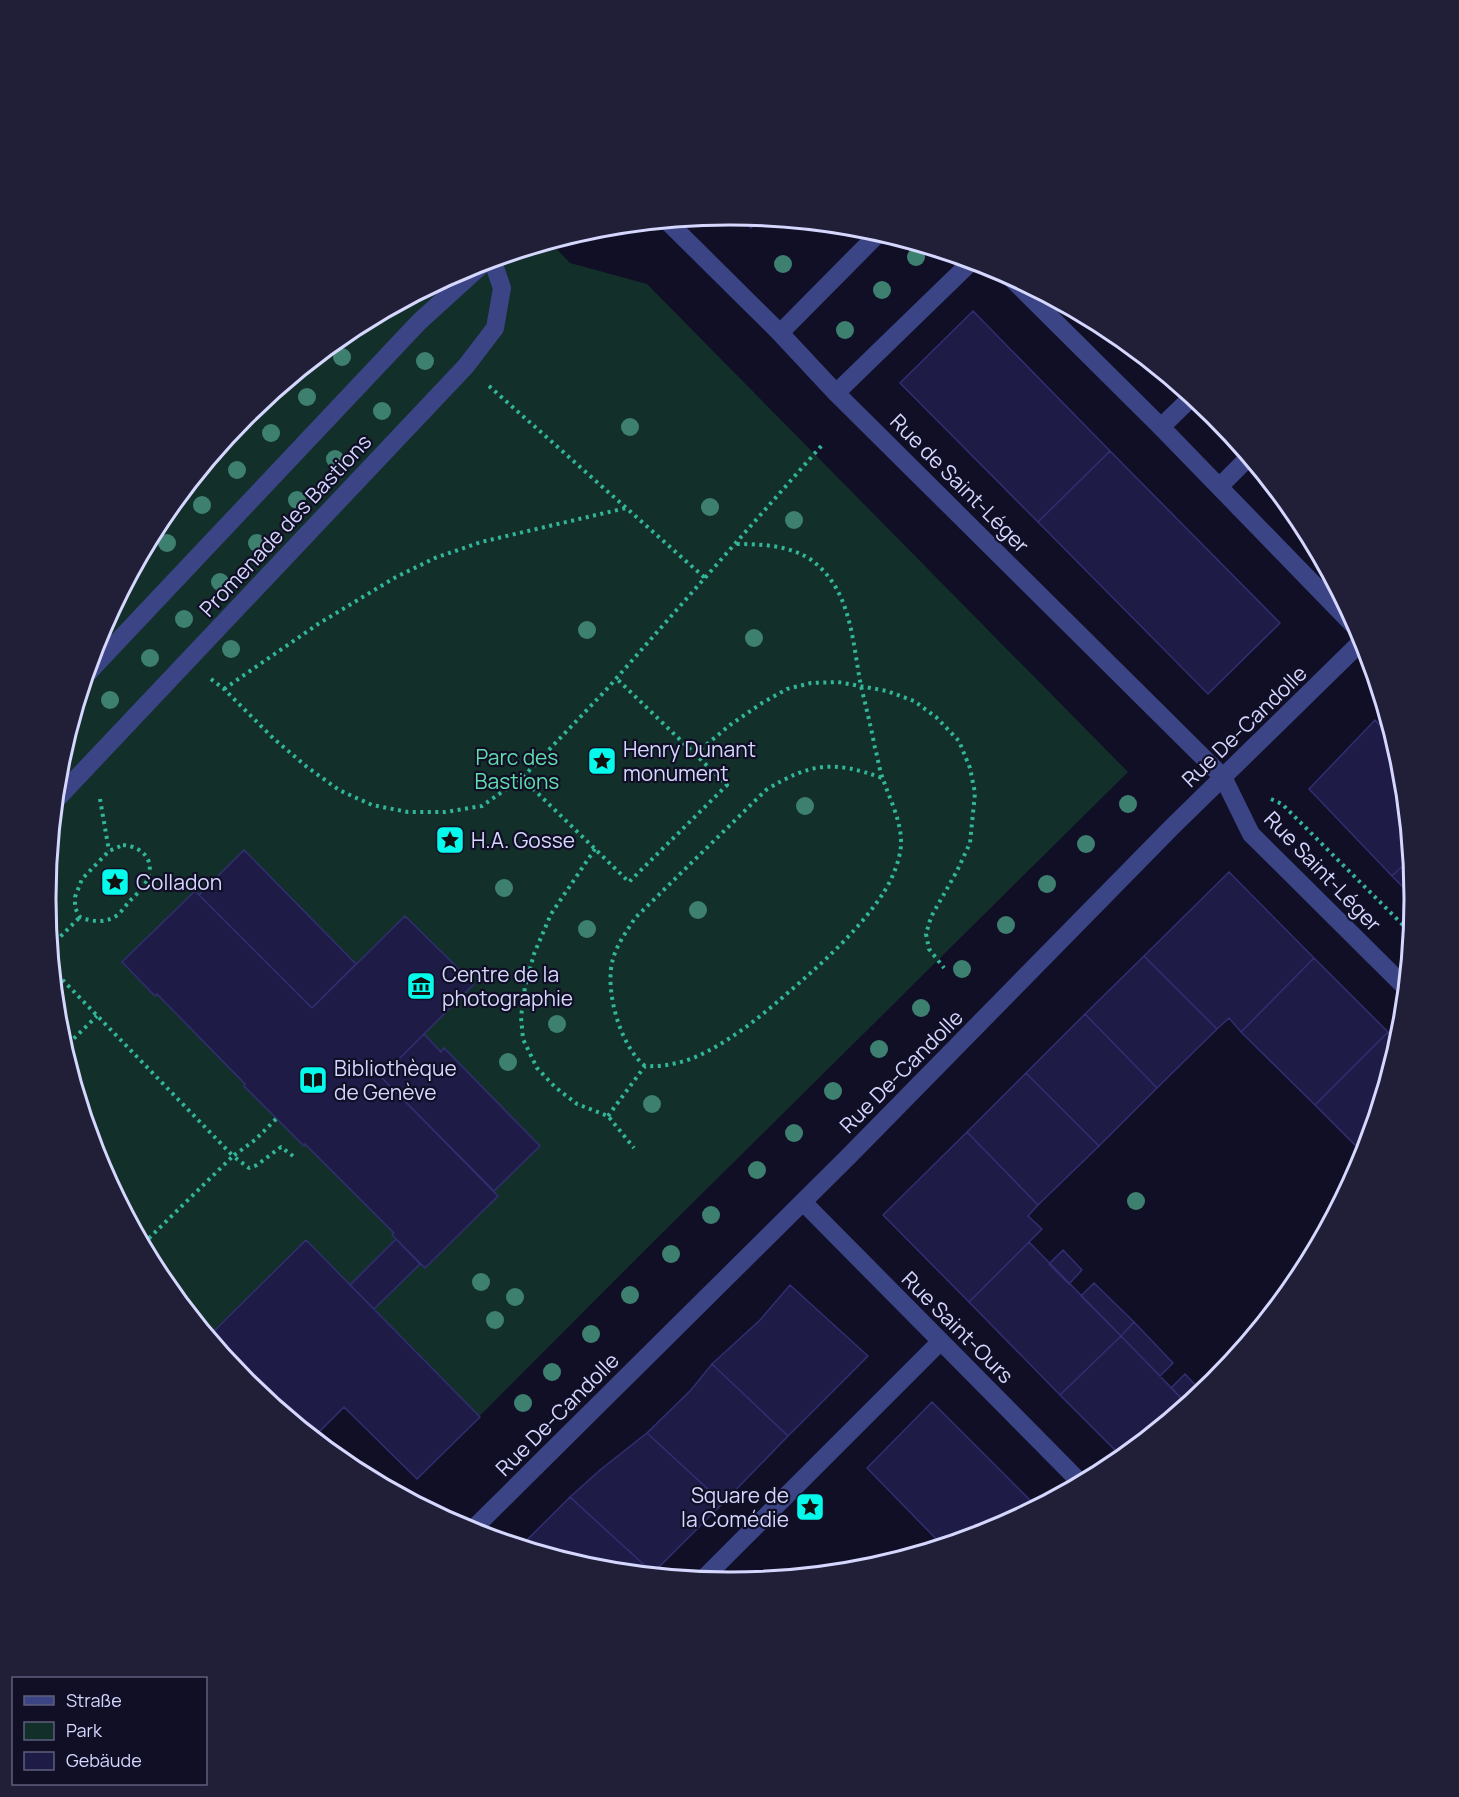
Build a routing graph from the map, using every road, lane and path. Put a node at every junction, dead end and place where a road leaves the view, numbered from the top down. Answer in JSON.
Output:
{"nodes":[{"id":1,"x":673,"y":227,"type":"edge"},
{"id":2,"x":872,"y":240,"type":"edge"},
{"id":3,"x":495,"y":267,"type":"edge"},
{"id":4,"x":965,"y":268,"type":"edge"},
{"id":5,"x":467,"y":278,"type":"edge"},
{"id":6,"x":1026,"y":293,"type":"edge"},
{"id":7,"x":780,"y":333,"type":"junction"},
{"id":8,"x":466,"y":366,"type":"junction"},
{"id":9,"x":836,"y":393,"type":"junction"},
{"id":10,"x":1186,"y":403,"type":"edge"},
{"id":11,"x":1161,"y":427,"type":"junction"},
{"id":12,"x":823,"y":444,"type":"dead end"},
{"id":13,"x":1243,"y":463,"type":"edge"},
{"id":14,"x":1219,"y":487,"type":"junction"},
{"id":15,"x":626,"y":508,"type":"junction"},
{"id":16,"x":735,"y":544,"type":"junction"},
{"id":17,"x":705,"y":578,"type":"junction"},
{"id":18,"x":1338,"y":610,"type":"edge"},
{"id":19,"x":1355,"y":648,"type":"edge"},
{"id":20,"x":99,"y":661,"type":"edge"},
{"id":21,"x":187,"y":661,"type":"junction"},
{"id":22,"x":616,"y":678,"type":"junction"},
{"id":23,"x":861,"y":685,"type":"junction"},
{"id":24,"x":224,"y":689,"type":"junction"},
{"id":25,"x":695,"y":754,"type":"junction"},
{"id":26,"x":94,"y":759,"type":"junction"},
{"id":27,"x":1222,"y":777,"type":"junction"},
{"id":28,"x":522,"y":778,"type":"junction"},
{"id":29,"x":882,"y":778,"type":"junction"},
{"id":30,"x":64,"y":791,"type":"edge"},
{"id":31,"x":595,"y":849,"type":"junction"},
{"id":32,"x":109,"y":851,"type":"junction"},
{"id":33,"x":80,"y":917,"type":"junction"},
{"id":34,"x":1403,"y":925,"type":"edge"},
{"id":35,"x":57,"y":940,"type":"edge"},
{"id":36,"x":944,"y":968,"type":"dead end"},
{"id":37,"x":60,"y":978,"type":"edge"},
{"id":38,"x":1399,"y":981,"type":"edge"},
{"id":39,"x":97,"y":1016,"type":"junction"},
{"id":40,"x":71,"y":1042,"type":"edge"},
{"id":41,"x":645,"y":1066,"type":"junction"},
{"id":42,"x":608,"y":1116,"type":"junction"},
{"id":43,"x":276,"y":1119,"type":"dead end"},
{"id":44,"x":634,"y":1148,"type":"dead end"},
{"id":45,"x":233,"y":1156,"type":"junction"},
{"id":46,"x":293,"y":1156,"type":"dead end"},
{"id":47,"x":803,"y":1202,"type":"junction"},
{"id":48,"x":148,"y":1239,"type":"edge"},
{"id":49,"x":940,"y":1342,"type":"junction"},
{"id":50,"x":1075,"y":1477,"type":"edge"},
{"id":51,"x":479,"y":1524,"type":"edge"},
{"id":52,"x":710,"y":1572,"type":"edge"}],
"edges":[{"from":1,"to":7,"type":"street","name":"Rue de Saint-Léger"},
{"from":2,"to":7,"type":"street"},
{"from":3,"to":8,"type":"street","name":"Promenade des Bastions"},
{"from":4,"to":9,"type":"street"},
{"from":5,"to":20,"type":"street","name":"Promenade des Bastions"},
{"from":6,"to":11,"type":"street"},
{"from":7,"to":9,"type":"street","name":"Rue de Saint-Léger"},
{"from":8,"to":15,"type":"path"},
{"from":8,"to":21,"type":"street","name":"Promenade des Bastions"},
{"from":9,"to":27,"type":"street","name":"Rue de Saint-Léger"},
{"from":10,"to":11,"type":"street"},
{"from":11,"to":14,"type":"street"},
{"from":12,"to":16,"type":"path"},
{"from":13,"to":14,"type":"street"},
{"from":14,"to":18,"type":"street"},
{"from":15,"to":17,"type":"path"},
{"from":15,"to":24,"type":"path"},
{"from":16,"to":17,"type":"path"},
{"from":16,"to":23,"type":"path"},
{"from":17,"to":22,"type":"path"},
{"from":19,"to":27,"type":"street","name":"Rue De-Candolle"},
{"from":21,"to":24,"type":"path"},
{"from":21,"to":26,"type":"street","name":"Promenade des Bastions"},
{"from":22,"to":25,"type":"path"},
{"from":22,"to":28,"type":"path"},
{"from":23,"to":25,"type":"path"},
{"from":23,"to":29,"type":"path"},
{"from":23,"to":36,"type":"path"},
{"from":24,"to":28,"type":"path"},
{"from":25,"to":31,"type":"path"},
{"from":26,"to":30,"type":"street","name":"Promenade des Bastions"},
{"from":26,"to":32,"type":"path"},
{"from":27,"to":34,"type":"path"},
{"from":27,"to":38,"type":"street","name":"Rue Saint-Léger"},
{"from":27,"to":47,"type":"street","name":"Rue De-Candolle"},
{"from":28,"to":31,"type":"path"},
{"from":29,"to":41,"type":"path"},
{"from":29,"to":41,"type":"path"},
{"from":31,"to":42,"type":"path"},
{"from":32,"to":33,"type":"path"},
{"from":32,"to":33,"type":"path"},
{"from":33,"to":35,"type":"path"},
{"from":37,"to":39,"type":"path"},
{"from":39,"to":40,"type":"path"},
{"from":39,"to":45,"type":"path"},
{"from":41,"to":42,"type":"path"},
{"from":42,"to":44,"type":"path"},
{"from":43,"to":45,"type":"path"},
{"from":45,"to":46,"type":"path"},
{"from":45,"to":48,"type":"path"},
{"from":47,"to":49,"type":"street","name":"Rue Saint-Ours"},
{"from":47,"to":51,"type":"street","name":"Rue De-Candolle"},
{"from":49,"to":50,"type":"street","name":"Rue Saint-Ours"},
{"from":49,"to":52,"type":"street"}]}
